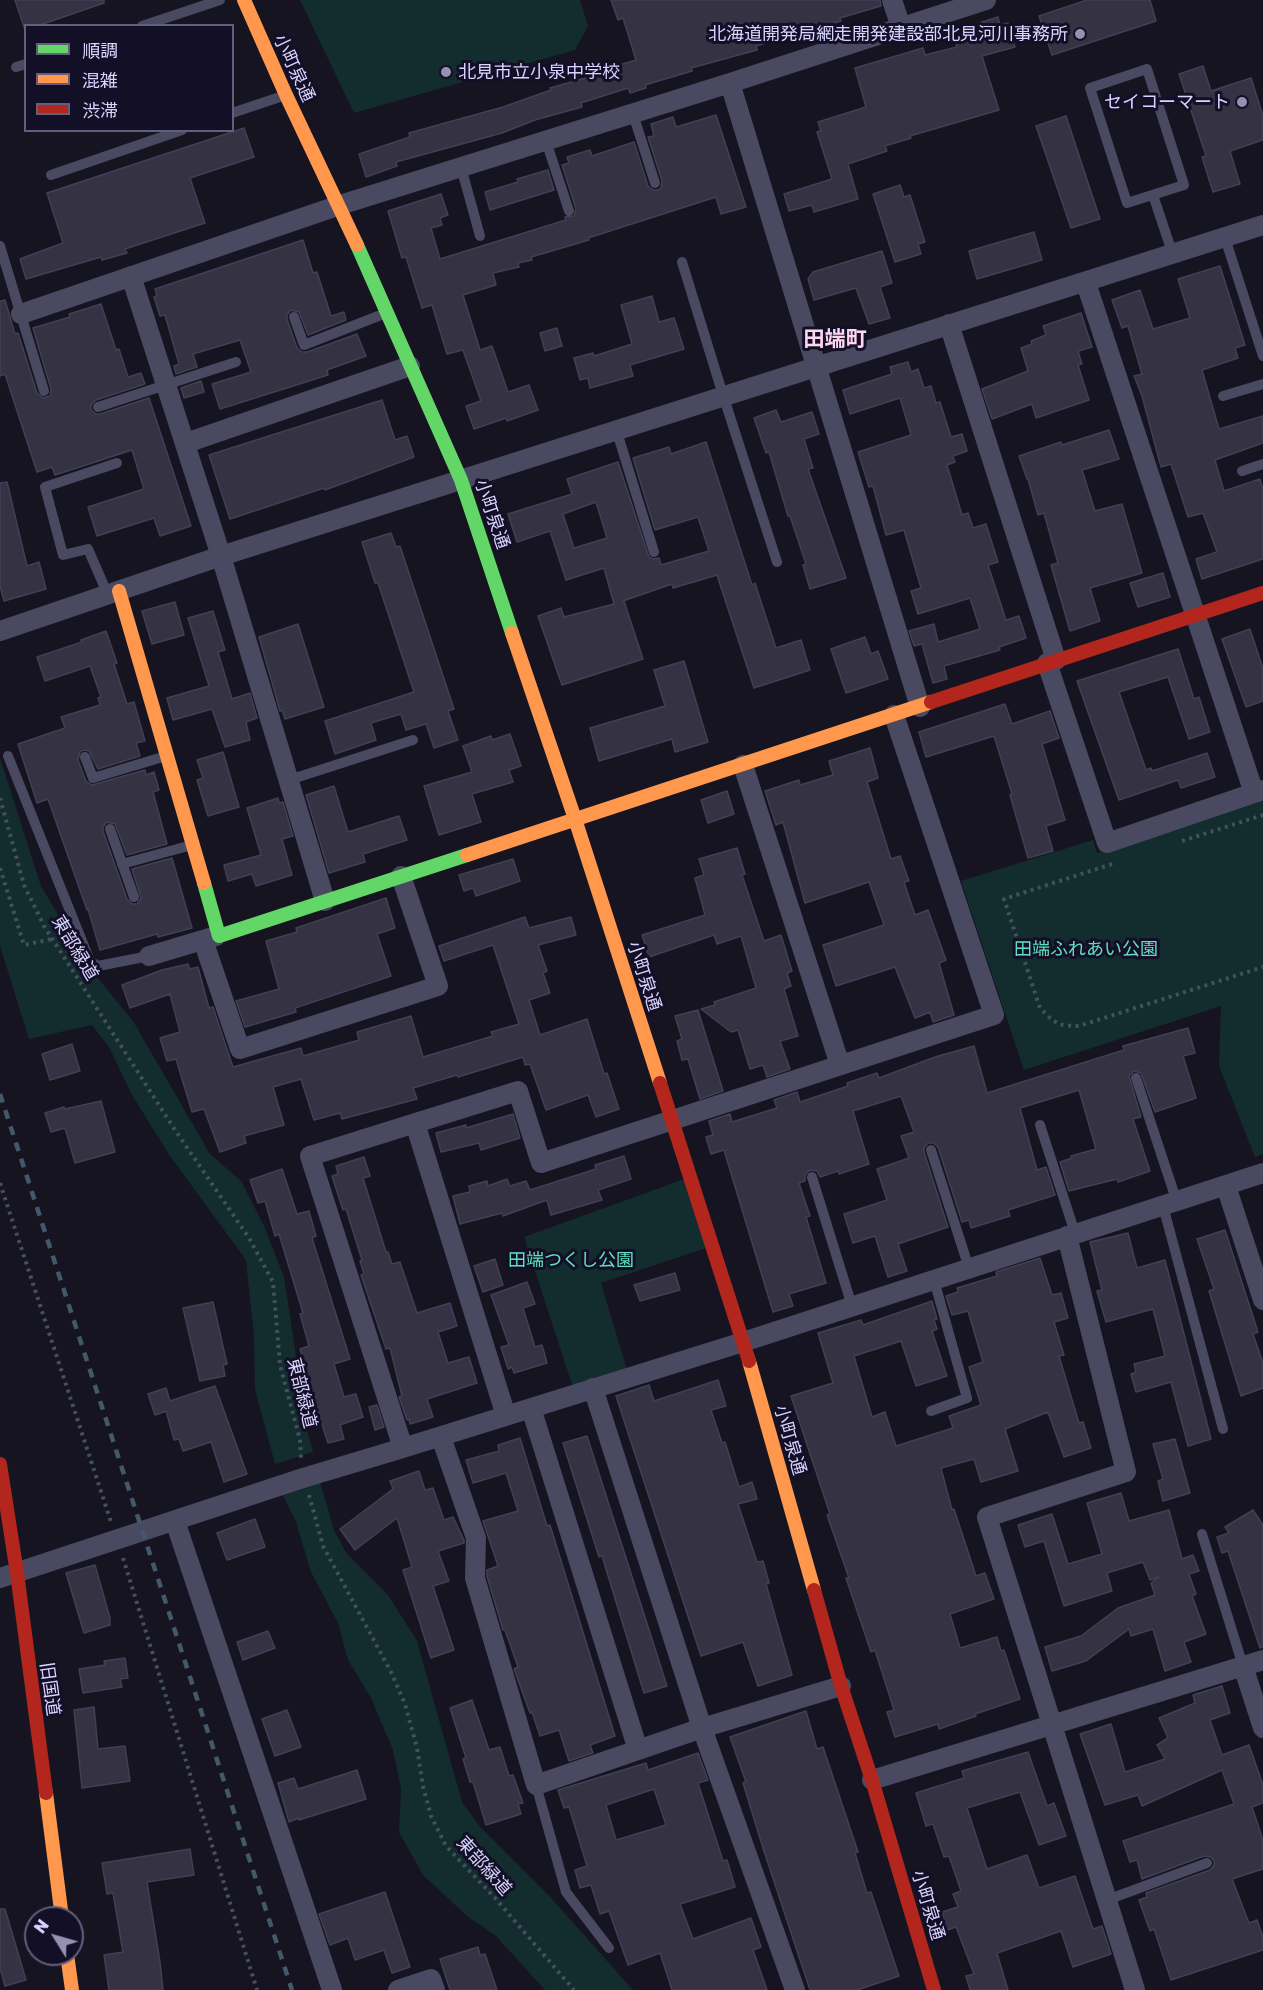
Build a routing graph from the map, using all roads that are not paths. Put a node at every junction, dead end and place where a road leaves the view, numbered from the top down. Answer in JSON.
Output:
{"nodes":[{"id":1,"x":220,"y":0,"type":"edge"},
{"id":2,"x":244,"y":0,"type":"edge"},
{"id":3,"x":892,"y":0,"type":"edge"},
{"id":4,"x":986,"y":0,"type":"edge"},
{"id":5,"x":148,"y":24,"type":"edge"},
{"id":6,"x":901,"y":27,"type":"junction"},
{"id":7,"x":730,"y":83,"type":"junction"},
{"id":8,"x":286,"y":95,"type":"junction"},
{"id":9,"x":234,"y":112,"type":"edge"},
{"id":10,"x":633,"y":114,"type":"junction"},
{"id":11,"x":176,"y":132,"type":"edge"},
{"id":12,"x":546,"y":141,"type":"junction"},
{"id":13,"x":461,"y":167,"type":"junction"},
{"id":14,"x":51,"y":175,"type":"dead end"},
{"id":15,"x":655,"y":183,"type":"dead end"},
{"id":16,"x":1153,"y":195,"type":"junction"},
{"id":17,"x":340,"y":205,"type":"junction"},
{"id":18,"x":569,"y":211,"type":"dead end"},
{"id":19,"x":1263,"y":225,"type":"edge"},
{"id":20,"x":480,"y":236,"type":"dead end"},
{"id":21,"x":1225,"y":238,"type":"junction"},
{"id":22,"x":0,"y":246,"type":"edge"},
{"id":23,"x":1173,"y":255,"type":"junction"},
{"id":24,"x":682,"y":262,"type":"dead end"},
{"id":25,"x":131,"y":276,"type":"junction"},
{"id":26,"x":1086,"y":283,"type":"junction"},
{"id":27,"x":386,"y":313,"type":"junction"},
{"id":28,"x":21,"y":314,"type":"junction"},
{"id":29,"x":294,"y":317,"type":"dead end"},
{"id":30,"x":949,"y":324,"type":"junction"},
{"id":31,"x":1263,"y":356,"type":"edge"},
{"id":32,"x":236,"y":362,"type":"dead end"},
{"id":33,"x":410,"y":366,"type":"junction"},
{"id":34,"x":817,"y":366,"type":"junction"},
{"id":35,"x":166,"y":384,"type":"junction"},
{"id":36,"x":1263,"y":384,"type":"edge"},
{"id":37,"x":44,"y":391,"type":"dead end"},
{"id":38,"x":723,"y":395,"type":"junction"},
{"id":39,"x":1223,"y":396,"type":"dead end"},
{"id":40,"x":99,"y":406,"type":"dead end"},
{"id":41,"x":616,"y":429,"type":"junction"},
{"id":42,"x":186,"y":443,"type":"junction"},
{"id":43,"x":117,"y":463,"type":"dead end"},
{"id":44,"x":1263,"y":464,"type":"edge"},
{"id":45,"x":1242,"y":471,"type":"dead end"},
{"id":46,"x":461,"y":480,"type":"junction"},
{"id":47,"x":654,"y":552,"type":"dead end"},
{"id":48,"x":221,"y":556,"type":"junction"},
{"id":49,"x":777,"y":562,"type":"dead end"},
{"id":50,"x":113,"y":593,"type":"junction"},
{"id":51,"x":1263,"y":593,"type":"edge"},
{"id":52,"x":1194,"y":615,"type":"junction"},
{"id":53,"x":0,"y":631,"type":"edge"},
{"id":54,"x":1052,"y":662,"type":"junction"},
{"id":55,"x":920,"y":707,"type":"junction"},
{"id":56,"x":894,"y":715,"type":"junction"},
{"id":57,"x":414,"y":740,"type":"dead end"},
{"id":58,"x":8,"y":756,"type":"dead end"},
{"id":59,"x":167,"y":756,"type":"junction"},
{"id":60,"x":85,"y":757,"type":"dead end"},
{"id":61,"x":743,"y":765,"type":"junction"},
{"id":62,"x":289,"y":780,"type":"junction"},
{"id":63,"x":1259,"y":791,"type":"edge"},
{"id":64,"x":575,"y":819,"type":"junction"},
{"id":65,"x":110,"y":829,"type":"dead end"},
{"id":66,"x":192,"y":845,"type":"junction"},
{"id":67,"x":122,"y":864,"type":"junction"},
{"id":68,"x":402,"y":876,"type":"junction"},
{"id":69,"x":134,"y":897,"type":"dead end"},
{"id":70,"x":325,"y":901,"type":"junction"},
{"id":71,"x":211,"y":938,"type":"junction"},
{"id":72,"x":149,"y":956,"type":"joint"},
{"id":73,"x":840,"y":1065,"type":"junction"},
{"id":74,"x":1136,"y":1078,"type":"dead end"},
{"id":75,"x":672,"y":1122,"type":"junction"},
{"id":76,"x":415,"y":1123,"type":"junction"},
{"id":77,"x":1040,"y":1125,"type":"dead end"},
{"id":78,"x":931,"y":1150,"type":"dead end"},
{"id":79,"x":1263,"y":1173,"type":"edge"},
{"id":80,"x":812,"y":1177,"type":"dead end"},
{"id":81,"x":1226,"y":1186,"type":"junction"},
{"id":82,"x":1170,"y":1204,"type":"junction"},
{"id":83,"x":1071,"y":1235,"type":"junction"},
{"id":84,"x":969,"y":1268,"type":"junction"},
{"id":85,"x":934,"y":1280,"type":"junction"},
{"id":86,"x":1263,"y":1300,"type":"edge"},
{"id":87,"x":852,"y":1306,"type":"junction"},
{"id":88,"x":742,"y":1342,"type":"junction"},
{"id":89,"x":593,"y":1388,"type":"junction"},
{"id":90,"x":531,"y":1408,"type":"junction"},
{"id":91,"x":931,"y":1410,"type":"dead end"},
{"id":92,"x":506,"y":1416,"type":"junction"},
{"id":93,"x":1223,"y":1429,"type":"dead end"},
{"id":94,"x":441,"y":1437,"type":"junction"},
{"id":95,"x":403,"y":1448,"type":"junction"},
{"id":96,"x":0,"y":1464,"type":"edge"},
{"id":97,"x":175,"y":1521,"type":"junction"},
{"id":98,"x":1202,"y":1534,"type":"dead end"},
{"id":99,"x":8,"y":1576,"type":"edge"},
{"id":100,"x":1263,"y":1660,"type":"edge"},
{"id":101,"x":1243,"y":1666,"type":"junction"},
{"id":102,"x":841,"y":1686,"type":"junction"},
{"id":103,"x":1052,"y":1726,"type":"junction"},
{"id":104,"x":702,"y":1728,"type":"junction"},
{"id":105,"x":1263,"y":1728,"type":"edge"},
{"id":106,"x":638,"y":1750,"type":"junction"},
{"id":107,"x":872,"y":1780,"type":"junction"},
{"id":108,"x":536,"y":1785,"type":"junction"},
{"id":109,"x":1207,"y":1863,"type":"dead end"},
{"id":110,"x":1107,"y":1900,"type":"junction"},
{"id":111,"x":60,"y":1906,"type":"edge"},
{"id":112,"x":609,"y":1948,"type":"dead end"},
{"id":113,"x":69,"y":1966,"type":"edge"},
{"id":114,"x":72,"y":1990,"type":"edge"},
{"id":115,"x":332,"y":1990,"type":"edge"},
{"id":116,"x":398,"y":1990,"type":"edge"},
{"id":117,"x":435,"y":1990,"type":"edge"},
{"id":118,"x":795,"y":1990,"type":"edge"},
{"id":119,"x":934,"y":1990,"type":"edge"},
{"id":120,"x":1136,"y":1990,"type":"edge"}],
"edges":[{"from":1,"to":5,"type":"lane"},
{"from":2,"to":8,"type":"street","name":"小町泉通"},
{"from":3,"to":6,"type":"street"},
{"from":4,"to":6,"type":"street"},
{"from":6,"to":7,"type":"street"},
{"from":7,"to":10,"type":"street"},
{"from":7,"to":34,"type":"street"},
{"from":8,"to":9,"type":"lane"},
{"from":8,"to":17,"type":"street","name":"小町泉通"},
{"from":10,"to":12,"type":"street"},
{"from":10,"to":15,"type":"lane"},
{"from":11,"to":14,"type":"lane"},
{"from":12,"to":13,"type":"street"},
{"from":12,"to":18,"type":"lane"},
{"from":13,"to":17,"type":"street"},
{"from":13,"to":20,"type":"lane"},
{"from":16,"to":16,"type":"lane"},
{"from":16,"to":23,"type":"lane"},
{"from":17,"to":25,"type":"street"},
{"from":17,"to":27,"type":"street","name":"小町泉通"},
{"from":19,"to":21,"type":"street"},
{"from":21,"to":23,"type":"street"},
{"from":21,"to":31,"type":"lane"},
{"from":22,"to":28,"type":"lane"},
{"from":23,"to":26,"type":"street"},
{"from":24,"to":38,"type":"lane"},
{"from":25,"to":28,"type":"street"},
{"from":25,"to":35,"type":"street"},
{"from":26,"to":30,"type":"street"},
{"from":26,"to":52,"type":"street"},
{"from":27,"to":29,"type":"lane"},
{"from":27,"to":33,"type":"street","name":"小町泉通"},
{"from":28,"to":37,"type":"lane"},
{"from":30,"to":34,"type":"street"},
{"from":30,"to":54,"type":"street"},
{"from":32,"to":35,"type":"lane"},
{"from":33,"to":42,"type":"street"},
{"from":33,"to":46,"type":"street","name":"小町泉通"},
{"from":34,"to":38,"type":"street"},
{"from":34,"to":55,"type":"street"},
{"from":35,"to":40,"type":"lane"},
{"from":35,"to":42,"type":"street"},
{"from":36,"to":39,"type":"lane"},
{"from":38,"to":41,"type":"street"},
{"from":38,"to":49,"type":"lane"},
{"from":41,"to":46,"type":"street"},
{"from":41,"to":47,"type":"lane"},
{"from":42,"to":48,"type":"street"},
{"from":43,"to":50,"type":"lane"},
{"from":44,"to":45,"type":"lane"},
{"from":46,"to":48,"type":"street"},
{"from":46,"to":64,"type":"street","name":"小町泉通"},
{"from":48,"to":50,"type":"street"},
{"from":48,"to":62,"type":"street"},
{"from":50,"to":53,"type":"street"},
{"from":50,"to":59,"type":"street"},
{"from":51,"to":52,"type":"street"},
{"from":52,"to":54,"type":"street"},
{"from":52,"to":63,"type":"street"},
{"from":54,"to":55,"type":"street"},
{"from":54,"to":63,"type":"street"},
{"from":55,"to":56,"type":"street"},
{"from":56,"to":61,"type":"street"},
{"from":56,"to":73,"type":"street"},
{"from":57,"to":62,"type":"lane"},
{"from":58,"to":72,"type":"lane"},
{"from":59,"to":60,"type":"lane"},
{"from":59,"to":66,"type":"street"},
{"from":61,"to":64,"type":"street"},
{"from":61,"to":73,"type":"street"},
{"from":62,"to":70,"type":"street"},
{"from":64,"to":68,"type":"street"},
{"from":64,"to":75,"type":"street","name":"小町泉通"},
{"from":65,"to":67,"type":"lane"},
{"from":66,"to":67,"type":"lane"},
{"from":66,"to":71,"type":"street"},
{"from":67,"to":69,"type":"lane"},
{"from":68,"to":70,"type":"street"},
{"from":68,"to":71,"type":"street"},
{"from":70,"to":71,"type":"street"},
{"from":71,"to":72,"type":"street"},
{"from":73,"to":75,"type":"street"},
{"from":74,"to":82,"type":"lane"},
{"from":75,"to":76,"type":"street"},
{"from":75,"to":88,"type":"street","name":"小町泉通"},
{"from":76,"to":92,"type":"street"},
{"from":76,"to":95,"type":"street"},
{"from":77,"to":83,"type":"lane"},
{"from":78,"to":84,"type":"lane"},
{"from":79,"to":81,"type":"street"},
{"from":80,"to":87,"type":"lane"},
{"from":81,"to":82,"type":"street"},
{"from":81,"to":86,"type":"street"},
{"from":82,"to":83,"type":"street"},
{"from":82,"to":93,"type":"lane"},
{"from":83,"to":84,"type":"street"},
{"from":83,"to":103,"type":"street"},
{"from":84,"to":85,"type":"street"},
{"from":85,"to":87,"type":"street"},
{"from":85,"to":91,"type":"lane"},
{"from":87,"to":88,"type":"street"},
{"from":88,"to":89,"type":"street"},
{"from":88,"to":102,"type":"street","name":"小町泉通"},
{"from":89,"to":90,"type":"street"},
{"from":89,"to":104,"type":"street"},
{"from":90,"to":92,"type":"street"},
{"from":90,"to":106,"type":"street"},
{"from":92,"to":94,"type":"street"},
{"from":94,"to":95,"type":"street"},
{"from":94,"to":108,"type":"street"},
{"from":95,"to":97,"type":"street"},
{"from":96,"to":99,"type":"street","name":"旧国道"},
{"from":97,"to":99,"type":"street"},
{"from":97,"to":115,"type":"street"},
{"from":98,"to":101,"type":"lane"},
{"from":99,"to":111,"type":"street","name":"旧国道"},
{"from":100,"to":101,"type":"street"},
{"from":101,"to":103,"type":"street"},
{"from":101,"to":105,"type":"street"},
{"from":102,"to":104,"type":"street"},
{"from":102,"to":107,"type":"street","name":"小町泉通"},
{"from":103,"to":107,"type":"street"},
{"from":103,"to":110,"type":"street"},
{"from":104,"to":106,"type":"street"},
{"from":104,"to":118,"type":"street"},
{"from":106,"to":108,"type":"street"},
{"from":107,"to":119,"type":"street","name":"小町泉通"},
{"from":108,"to":112,"type":"lane"},
{"from":109,"to":110,"type":"lane"},
{"from":110,"to":120,"type":"street"},
{"from":113,"to":114,"type":"street"},
{"from":116,"to":117,"type":"street"}]}
